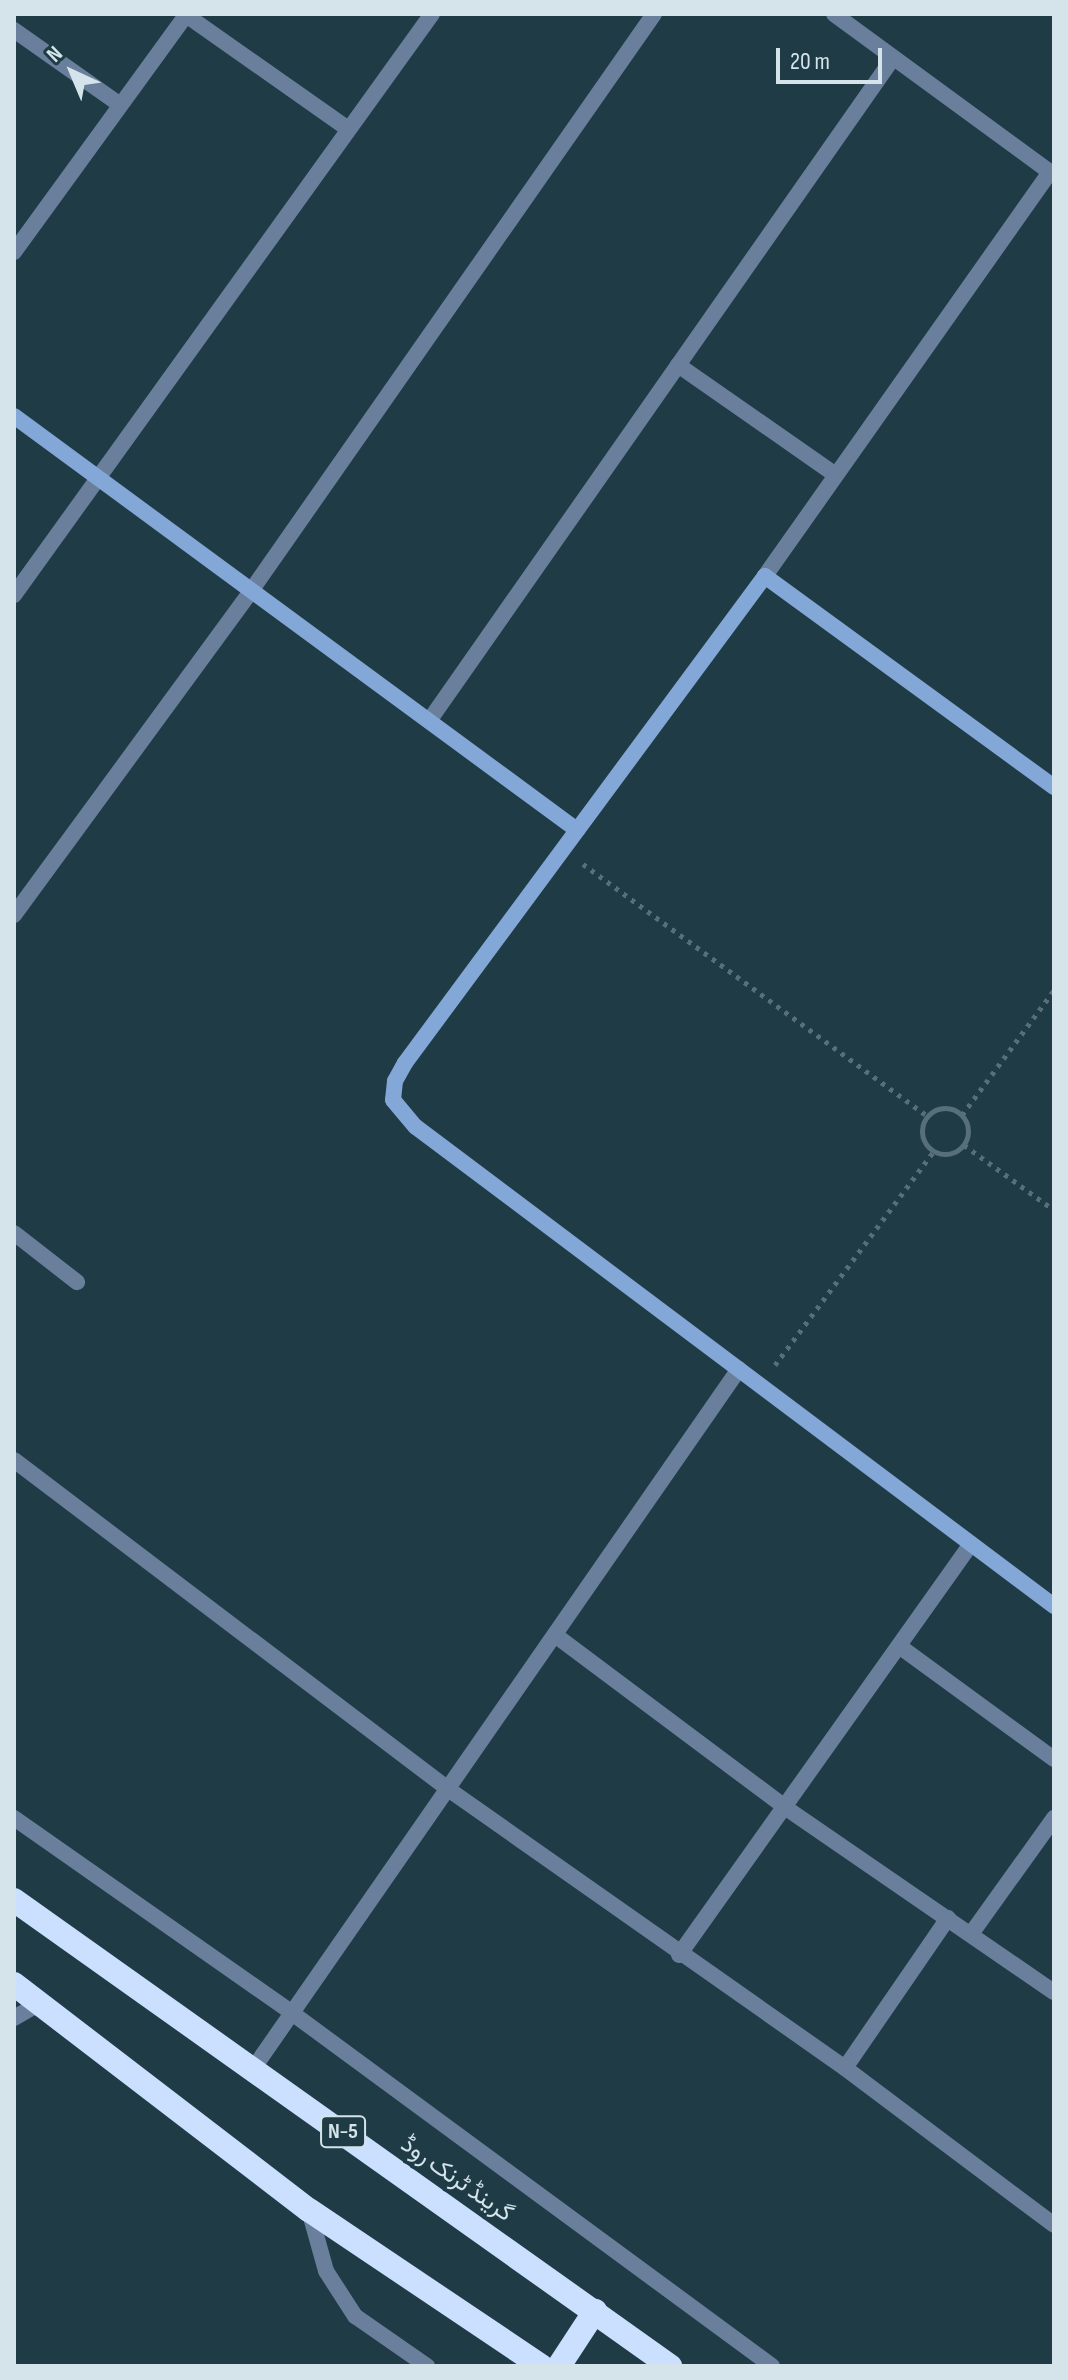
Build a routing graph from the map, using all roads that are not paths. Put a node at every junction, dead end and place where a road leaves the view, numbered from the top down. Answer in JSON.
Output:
{"nodes":[{"id":1,"x":186,"y":14,"type":"edge"},
{"id":2,"x":432,"y":14,"type":"edge"},
{"id":3,"x":654,"y":14,"type":"edge"},
{"id":4,"x":834,"y":14,"type":"edge"},
{"id":5,"x":14,"y":30,"type":"edge"},
{"id":6,"x":893,"y":58,"type":"junction"},
{"id":7,"x":119,"y":104,"type":"junction"},
{"id":8,"x":348,"y":129,"type":"junction"},
{"id":9,"x":1052,"y":174,"type":"edge"},
{"id":10,"x":14,"y":252,"type":"edge"},
{"id":11,"x":678,"y":365,"type":"junction"},
{"id":12,"x":14,"y":416,"type":"edge"},
{"id":13,"x":833,"y":473,"type":"junction"},
{"id":14,"x":99,"y":476,"type":"junction"},
{"id":15,"x":765,"y":576,"type":"junction"},
{"id":16,"x":251,"y":591,"type":"junction"},
{"id":17,"x":14,"y":595,"type":"edge"},
{"id":18,"x":429,"y":721,"type":"junction"},
{"id":19,"x":1054,"y":787,"type":"edge"},
{"id":20,"x":577,"y":830,"type":"junction"},
{"id":21,"x":14,"y":915,"type":"edge"},
{"id":22,"x":14,"y":1233,"type":"edge"},
{"id":23,"x":77,"y":1282,"type":"dead end"},
{"id":24,"x":739,"y":1369,"type":"junction"},
{"id":25,"x":14,"y":1460,"type":"edge"},
{"id":26,"x":971,"y":1544,"type":"junction"},
{"id":27,"x":1054,"y":1606,"type":"edge"},
{"id":28,"x":555,"y":1635,"type":"junction"},
{"id":29,"x":899,"y":1646,"type":"junction"},
{"id":30,"x":1054,"y":1759,"type":"edge"},
{"id":31,"x":448,"y":1789,"type":"junction"},
{"id":32,"x":786,"y":1808,"type":"junction"},
{"id":33,"x":14,"y":1818,"type":"edge"},
{"id":34,"x":1054,"y":1818,"type":"edge"},
{"id":35,"x":14,"y":1900,"type":"edge"},
{"id":36,"x":948,"y":1918,"type":"junction"},
{"id":37,"x":971,"y":1934,"type":"junction"},
{"id":38,"x":679,"y":1955,"type":"junction"},
{"id":39,"x":14,"y":1984,"type":"edge"},
{"id":40,"x":1054,"y":1992,"type":"edge"},
{"id":41,"x":40,"y":2003,"type":"junction"},
{"id":42,"x":292,"y":2013,"type":"junction"},
{"id":43,"x":14,"y":2018,"type":"edge"},
{"id":44,"x":845,"y":2068,"type":"junction"},
{"id":45,"x":253,"y":2069,"type":"junction"},
{"id":46,"x":309,"y":2210,"type":"junction"},
{"id":47,"x":1054,"y":2225,"type":"edge"},
{"id":48,"x":595,"y":2311,"type":"junction"},
{"id":49,"x":427,"y":2366,"type":"edge"},
{"id":50,"x":541,"y":2366,"type":"edge"},
{"id":51,"x":559,"y":2366,"type":"edge"},
{"id":52,"x":670,"y":2366,"type":"edge"},
{"id":53,"x":772,"y":2366,"type":"edge"}],
"edges":[{"from":1,"to":7,"type":"street"},
{"from":1,"to":8,"type":"street"},
{"from":2,"to":8,"type":"street"},
{"from":3,"to":16,"type":"street"},
{"from":4,"to":6,"type":"street"},
{"from":5,"to":7,"type":"street"},
{"from":6,"to":9,"type":"street"},
{"from":6,"to":11,"type":"street"},
{"from":7,"to":10,"type":"street"},
{"from":8,"to":14,"type":"street"},
{"from":9,"to":13,"type":"street"},
{"from":11,"to":13,"type":"street"},
{"from":11,"to":18,"type":"street"},
{"from":12,"to":14,"type":"street"},
{"from":13,"to":15,"type":"street"},
{"from":14,"to":16,"type":"street"},
{"from":14,"to":17,"type":"street"},
{"from":15,"to":19,"type":"street"},
{"from":15,"to":20,"type":"street"},
{"from":16,"to":18,"type":"street"},
{"from":16,"to":21,"type":"street"},
{"from":18,"to":20,"type":"street"},
{"from":20,"to":24,"type":"street"},
{"from":22,"to":23,"type":"street"},
{"from":24,"to":26,"type":"street"},
{"from":24,"to":28,"type":"street"},
{"from":25,"to":31,"type":"street"},
{"from":26,"to":27,"type":"street"},
{"from":26,"to":29,"type":"street"},
{"from":28,"to":31,"type":"street"},
{"from":28,"to":32,"type":"street"},
{"from":29,"to":30,"type":"street"},
{"from":29,"to":32,"type":"street"},
{"from":31,"to":38,"type":"street"},
{"from":31,"to":42,"type":"street"},
{"from":32,"to":36,"type":"street"},
{"from":32,"to":38,"type":"street"},
{"from":33,"to":42,"type":"street"},
{"from":34,"to":37,"type":"street"},
{"from":35,"to":45,"type":"highway","name":"گرینڈ ٹرنک روڈ","number":"N-5"},
{"from":36,"to":37,"type":"street"},
{"from":36,"to":44,"type":"street"},
{"from":37,"to":40,"type":"street"},
{"from":38,"to":44,"type":"street"},
{"from":39,"to":41,"type":"highway"},
{"from":41,"to":43,"type":"street"},
{"from":41,"to":46,"type":"highway"},
{"from":42,"to":45,"type":"street"},
{"from":42,"to":53,"type":"street"},
{"from":44,"to":47,"type":"street"},
{"from":45,"to":48,"type":"highway","name":"گرینڈ ٹرنک روڈ","number":"N-5"},
{"from":46,"to":49,"type":"street"},
{"from":46,"to":50,"type":"highway"},
{"from":48,"to":51,"type":"highway"},
{"from":48,"to":52,"type":"highway","name":"گرینڈ ٹرنک روڈ","number":"N-5"}]}
